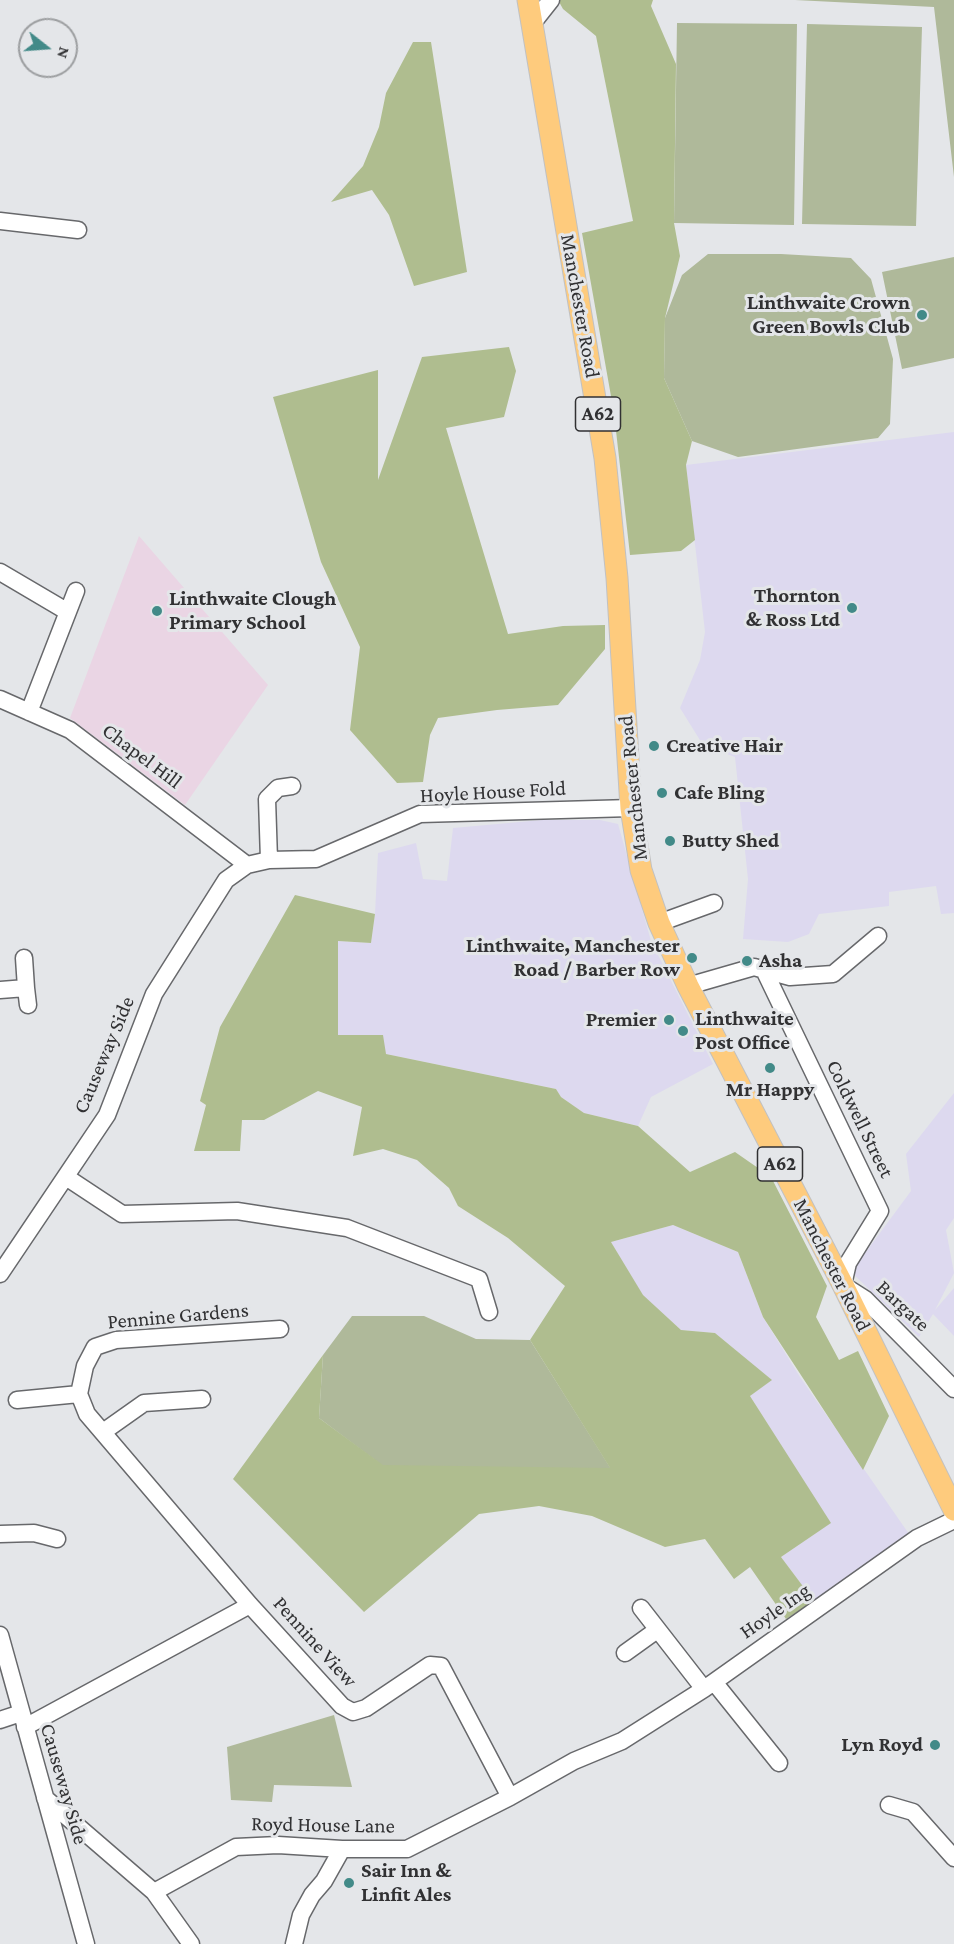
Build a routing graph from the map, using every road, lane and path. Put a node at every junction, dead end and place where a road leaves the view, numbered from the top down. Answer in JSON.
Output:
{"nodes":[{"id":1,"x":528,"y":0,"type":"edge"},
{"id":2,"x":551,"y":0,"type":"edge"},
{"id":3,"x":532,"y":24,"type":"junction"},
{"id":4,"x":0,"y":221,"type":"edge"},
{"id":5,"x":78,"y":230,"type":"dead end"},
{"id":6,"x":0,"y":572,"type":"edge"},
{"id":7,"x":76,"y":591,"type":"dead end"},
{"id":8,"x":68,"y":612,"type":"junction"},
{"id":9,"x":0,"y":699,"type":"edge"},
{"id":10,"x":29,"y":712,"type":"junction"},
{"id":11,"x":292,"y":786,"type":"dead end"},
{"id":12,"x":631,"y":808,"type":"junction"},
{"id":13,"x":268,"y":860,"type":"junction"},
{"id":14,"x":247,"y":865,"type":"junction"},
{"id":15,"x":226,"y":880,"type":"joint"},
{"id":16,"x":714,"y":903,"type":"dead end"},
{"id":17,"x":659,"y":923,"type":"junction"},
{"id":18,"x":878,"y":936,"type":"dead end"},
{"id":19,"x":24,"y":958,"type":"dead end"},
{"id":20,"x":764,"y":970,"type":"junction"},
{"id":21,"x":688,"y":986,"type":"junction"},
{"id":22,"x":26,"y":988,"type":"junction"},
{"id":23,"x":0,"y":990,"type":"edge"},
{"id":24,"x":28,"y":1005,"type":"dead end"},
{"id":25,"x":66,"y":1177,"type":"junction"},
{"id":26,"x":0,"y":1274,"type":"edge"},
{"id":27,"x":843,"y":1285,"type":"junction"},
{"id":28,"x":489,"y":1312,"type":"dead end"},
{"id":29,"x":280,"y":1329,"type":"dead end"},
{"id":30,"x":954,"y":1389,"type":"edge"},
{"id":31,"x":79,"y":1394,"type":"junction"},
{"id":32,"x":202,"y":1399,"type":"dead end"},
{"id":33,"x":17,"y":1400,"type":"dead end"},
{"id":34,"x":104,"y":1432,"type":"junction"},
{"id":35,"x":954,"y":1510,"type":"edge"},
{"id":36,"x":954,"y":1520,"type":"edge"},
{"id":37,"x":0,"y":1534,"type":"edge"},
{"id":38,"x":57,"y":1539,"type":"dead end"},
{"id":39,"x":250,"y":1605,"type":"junction"},
{"id":40,"x":641,"y":1608,"type":"dead end"},
{"id":41,"x":657,"y":1630,"type":"junction"},
{"id":42,"x":0,"y":1635,"type":"edge"},
{"id":43,"x":625,"y":1653,"type":"dead end"},
{"id":44,"x":709,"y":1685,"type":"junction"},
{"id":45,"x":0,"y":1720,"type":"edge"},
{"id":46,"x":23,"y":1720,"type":"junction"},
{"id":47,"x":622,"y":1741,"type":"joint"},
{"id":48,"x":779,"y":1763,"type":"dead end"},
{"id":49,"x":510,"y":1797,"type":"junction"},
{"id":50,"x":44,"y":1798,"type":"junction"},
{"id":51,"x":889,"y":1806,"type":"dead end"},
{"id":52,"x":342,"y":1849,"type":"junction"},
{"id":53,"x":954,"y":1858,"type":"edge"},
{"id":54,"x":154,"y":1892,"type":"junction"},
{"id":55,"x":86,"y":1944,"type":"edge"},
{"id":56,"x":191,"y":1944,"type":"edge"},
{"id":57,"x":294,"y":1944,"type":"edge"}],
"edges":[{"from":1,"to":3,"type":"main road","name":"Manchester Road","number":"A62"},
{"from":2,"to":3,"type":"street"},
{"from":3,"to":12,"type":"main road","name":"Manchester Road","number":"A62"},
{"from":4,"to":5,"type":"street"},
{"from":6,"to":8,"type":"street"},
{"from":7,"to":8,"type":"street"},
{"from":8,"to":10,"type":"street"},
{"from":9,"to":10,"type":"street","name":"Chapel Hill"},
{"from":10,"to":14,"type":"street","name":"Chapel Hill"},
{"from":11,"to":13,"type":"street"},
{"from":12,"to":13,"type":"street","name":"Hoyle House Fold"},
{"from":12,"to":17,"type":"main road","name":"Manchester Road","number":"A62"},
{"from":13,"to":14,"type":"street","name":"Hoyle House Fold"},
{"from":14,"to":15,"type":"street","name":"Hoyle House Fold"},
{"from":15,"to":25,"type":"street","name":"Causeway Side"},
{"from":16,"to":17,"type":"street"},
{"from":17,"to":21,"type":"main road","name":"Manchester Road","number":"A62"},
{"from":18,"to":20,"type":"street"},
{"from":19,"to":22,"type":"street"},
{"from":20,"to":21,"type":"street"},
{"from":20,"to":27,"type":"street","name":"Coldwell Street"},
{"from":21,"to":27,"type":"main road","name":"Manchester Road","number":"A62"},
{"from":22,"to":23,"type":"street"},
{"from":22,"to":24,"type":"street"},
{"from":25,"to":26,"type":"street","name":"Causeway Side"},
{"from":25,"to":28,"type":"street"},
{"from":27,"to":30,"type":"street","name":"Bargate"},
{"from":27,"to":35,"type":"main road","name":"Manchester Road","number":"A62"},
{"from":29,"to":31,"type":"street","name":"Pennine Gardens"},
{"from":31,"to":33,"type":"street"},
{"from":31,"to":34,"type":"street"},
{"from":32,"to":34,"type":"street"},
{"from":34,"to":39,"type":"street"},
{"from":36,"to":44,"type":"street","name":"Hoyle Ing"},
{"from":37,"to":38,"type":"street"},
{"from":39,"to":46,"type":"street","name":"Pennine View"},
{"from":39,"to":49,"type":"street","name":"Pennine View"},
{"from":40,"to":41,"type":"street"},
{"from":41,"to":43,"type":"street"},
{"from":41,"to":44,"type":"street"},
{"from":42,"to":46,"type":"street","name":"Causeway Side"},
{"from":44,"to":47,"type":"street","name":"Hoyle Ing"},
{"from":44,"to":48,"type":"street"},
{"from":45,"to":46,"type":"street","name":"Pennine View"},
{"from":46,"to":50,"type":"street","name":"Causeway Side"},
{"from":47,"to":49,"type":"street","name":"Royd House Lane"},
{"from":49,"to":52,"type":"street","name":"Royd House Lane"},
{"from":50,"to":54,"type":"street"},
{"from":50,"to":55,"type":"street","name":"Causeway Side"},
{"from":51,"to":53,"type":"street"},
{"from":52,"to":54,"type":"street","name":"Royd House Lane"},
{"from":52,"to":57,"type":"street"},
{"from":54,"to":56,"type":"street"}]}
